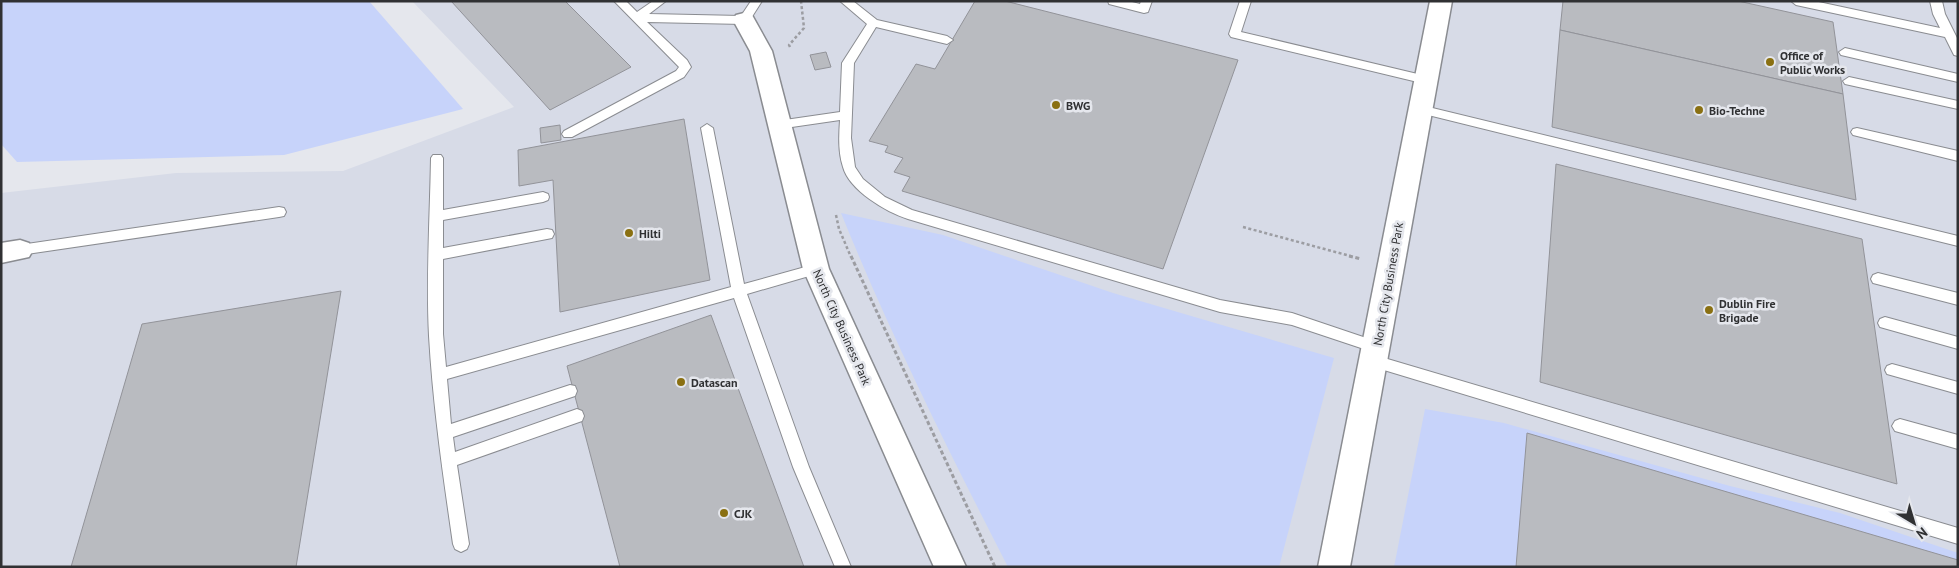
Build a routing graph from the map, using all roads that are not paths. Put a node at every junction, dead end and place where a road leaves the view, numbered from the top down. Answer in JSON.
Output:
{"nodes":[{"id":1,"x":619,"y":1,"type":"edge"},
{"id":2,"x":661,"y":1,"type":"edge"},
{"id":3,"x":845,"y":1,"type":"edge"},
{"id":4,"x":1113,"y":1,"type":"edge"},
{"id":5,"x":1147,"y":1,"type":"edge"},
{"id":6,"x":1246,"y":1,"type":"edge"},
{"id":7,"x":1441,"y":1,"type":"edge"},
{"id":8,"x":1796,"y":1,"type":"edge"},
{"id":9,"x":1936,"y":1,"type":"edge"},
{"id":10,"x":750,"y":10,"type":"edge"},
{"id":11,"x":636,"y":18,"type":"junction"},
{"id":12,"x":873,"y":23,"type":"junction"},
{"id":13,"x":1949,"y":34,"type":"junction"},
{"id":14,"x":947,"y":40,"type":"dead end"},
{"id":15,"x":1845,"y":52,"type":"dead end"},
{"id":16,"x":1958,"y":52,"type":"edge"},
{"id":17,"x":1958,"y":78,"type":"edge"},
{"id":18,"x":1426,"y":80,"type":"junction"},
{"id":19,"x":1849,"y":80,"type":"dead end"},
{"id":20,"x":1958,"y":106,"type":"edge"},
{"id":21,"x":1420,"y":109,"type":"junction"},
{"id":22,"x":846,"y":115,"type":"junction"},
{"id":23,"x":778,"y":125,"type":"junction"},
{"id":24,"x":708,"y":128,"type":"dead end"},
{"id":25,"x":1857,"y":132,"type":"dead end"},
{"id":26,"x":568,"y":134,"type":"dead end"},
{"id":27,"x":1958,"y":156,"type":"edge"},
{"id":28,"x":436,"y":158,"type":"dead end"},
{"id":29,"x":543,"y":198,"type":"dead end"},
{"id":30,"x":279,"y":212,"type":"dead end"},
{"id":31,"x":436,"y":216,"type":"junction"},
{"id":32,"x":547,"y":234,"type":"dead end"},
{"id":33,"x":1958,"y":242,"type":"edge"},
{"id":34,"x":11,"y":251,"type":"edge"},
{"id":35,"x":436,"y":255,"type":"junction"},
{"id":36,"x":816,"y":269,"type":"junction"},
{"id":37,"x":1878,"y":280,"type":"dead end"},
{"id":38,"x":740,"y":292,"type":"junction"},
{"id":39,"x":1958,"y":299,"type":"edge"},
{"id":40,"x":1885,"y":323,"type":"dead end"},
{"id":41,"x":1958,"y":343,"type":"edge"},
{"id":42,"x":1375,"y":354,"type":"junction"},
{"id":43,"x":1892,"y":370,"type":"dead end"},
{"id":44,"x":440,"y":375,"type":"junction"},
{"id":45,"x":1958,"y":388,"type":"edge"},
{"id":46,"x":570,"y":391,"type":"dead end"},
{"id":47,"x":577,"y":416,"type":"dead end"},
{"id":48,"x":1900,"y":426,"type":"dead end"},
{"id":49,"x":445,"y":433,"type":"junction"},
{"id":50,"x":1958,"y":442,"type":"edge"},
{"id":51,"x":449,"y":461,"type":"junction"},
{"id":52,"x":1958,"y":536,"type":"edge"},
{"id":53,"x":461,"y":544,"type":"dead end"},
{"id":54,"x":947,"y":566,"type":"edge"},
{"id":55,"x":843,"y":567,"type":"edge"},
{"id":56,"x":1334,"y":567,"type":"edge"}],
"edges":[{"from":1,"to":11,"type":"lane"},
{"from":2,"to":11,"type":"lane"},
{"from":3,"to":12,"type":"lane"},
{"from":4,"to":5,"type":"lane"},
{"from":6,"to":18,"type":"lane"},
{"from":7,"to":18,"type":"street","name":"North City Business Park"},
{"from":8,"to":13,"type":"lane"},
{"from":9,"to":13,"type":"lane"},
{"from":10,"to":11,"type":"lane"},
{"from":10,"to":23,"type":"street","name":"North City Business Park"},
{"from":11,"to":26,"type":"lane"},
{"from":12,"to":14,"type":"lane"},
{"from":12,"to":22,"type":"lane"},
{"from":13,"to":16,"type":"lane"},
{"from":15,"to":17,"type":"lane"},
{"from":18,"to":21,"type":"street","name":"North City Business Park"},
{"from":19,"to":20,"type":"lane"},
{"from":21,"to":33,"type":"lane"},
{"from":21,"to":42,"type":"street","name":"North City Business Park"},
{"from":22,"to":23,"type":"lane"},
{"from":22,"to":42,"type":"lane"},
{"from":23,"to":36,"type":"street","name":"North City Business Park"},
{"from":24,"to":38,"type":"lane"},
{"from":25,"to":27,"type":"lane"},
{"from":28,"to":31,"type":"lane"},
{"from":29,"to":31,"type":"lane"},
{"from":30,"to":34,"type":"lane"},
{"from":31,"to":35,"type":"lane"},
{"from":32,"to":35,"type":"lane"},
{"from":35,"to":44,"type":"lane"},
{"from":36,"to":38,"type":"lane"},
{"from":36,"to":54,"type":"street","name":"North City Business Park"},
{"from":37,"to":39,"type":"lane"},
{"from":38,"to":44,"type":"lane"},
{"from":38,"to":55,"type":"lane"},
{"from":40,"to":41,"type":"lane"},
{"from":42,"to":52,"type":"lane"},
{"from":42,"to":56,"type":"street","name":"North City Business Park"},
{"from":43,"to":45,"type":"lane"},
{"from":44,"to":49,"type":"lane"},
{"from":46,"to":49,"type":"lane"},
{"from":47,"to":51,"type":"lane"},
{"from":48,"to":50,"type":"lane"},
{"from":49,"to":51,"type":"lane"},
{"from":51,"to":53,"type":"lane"}]}
